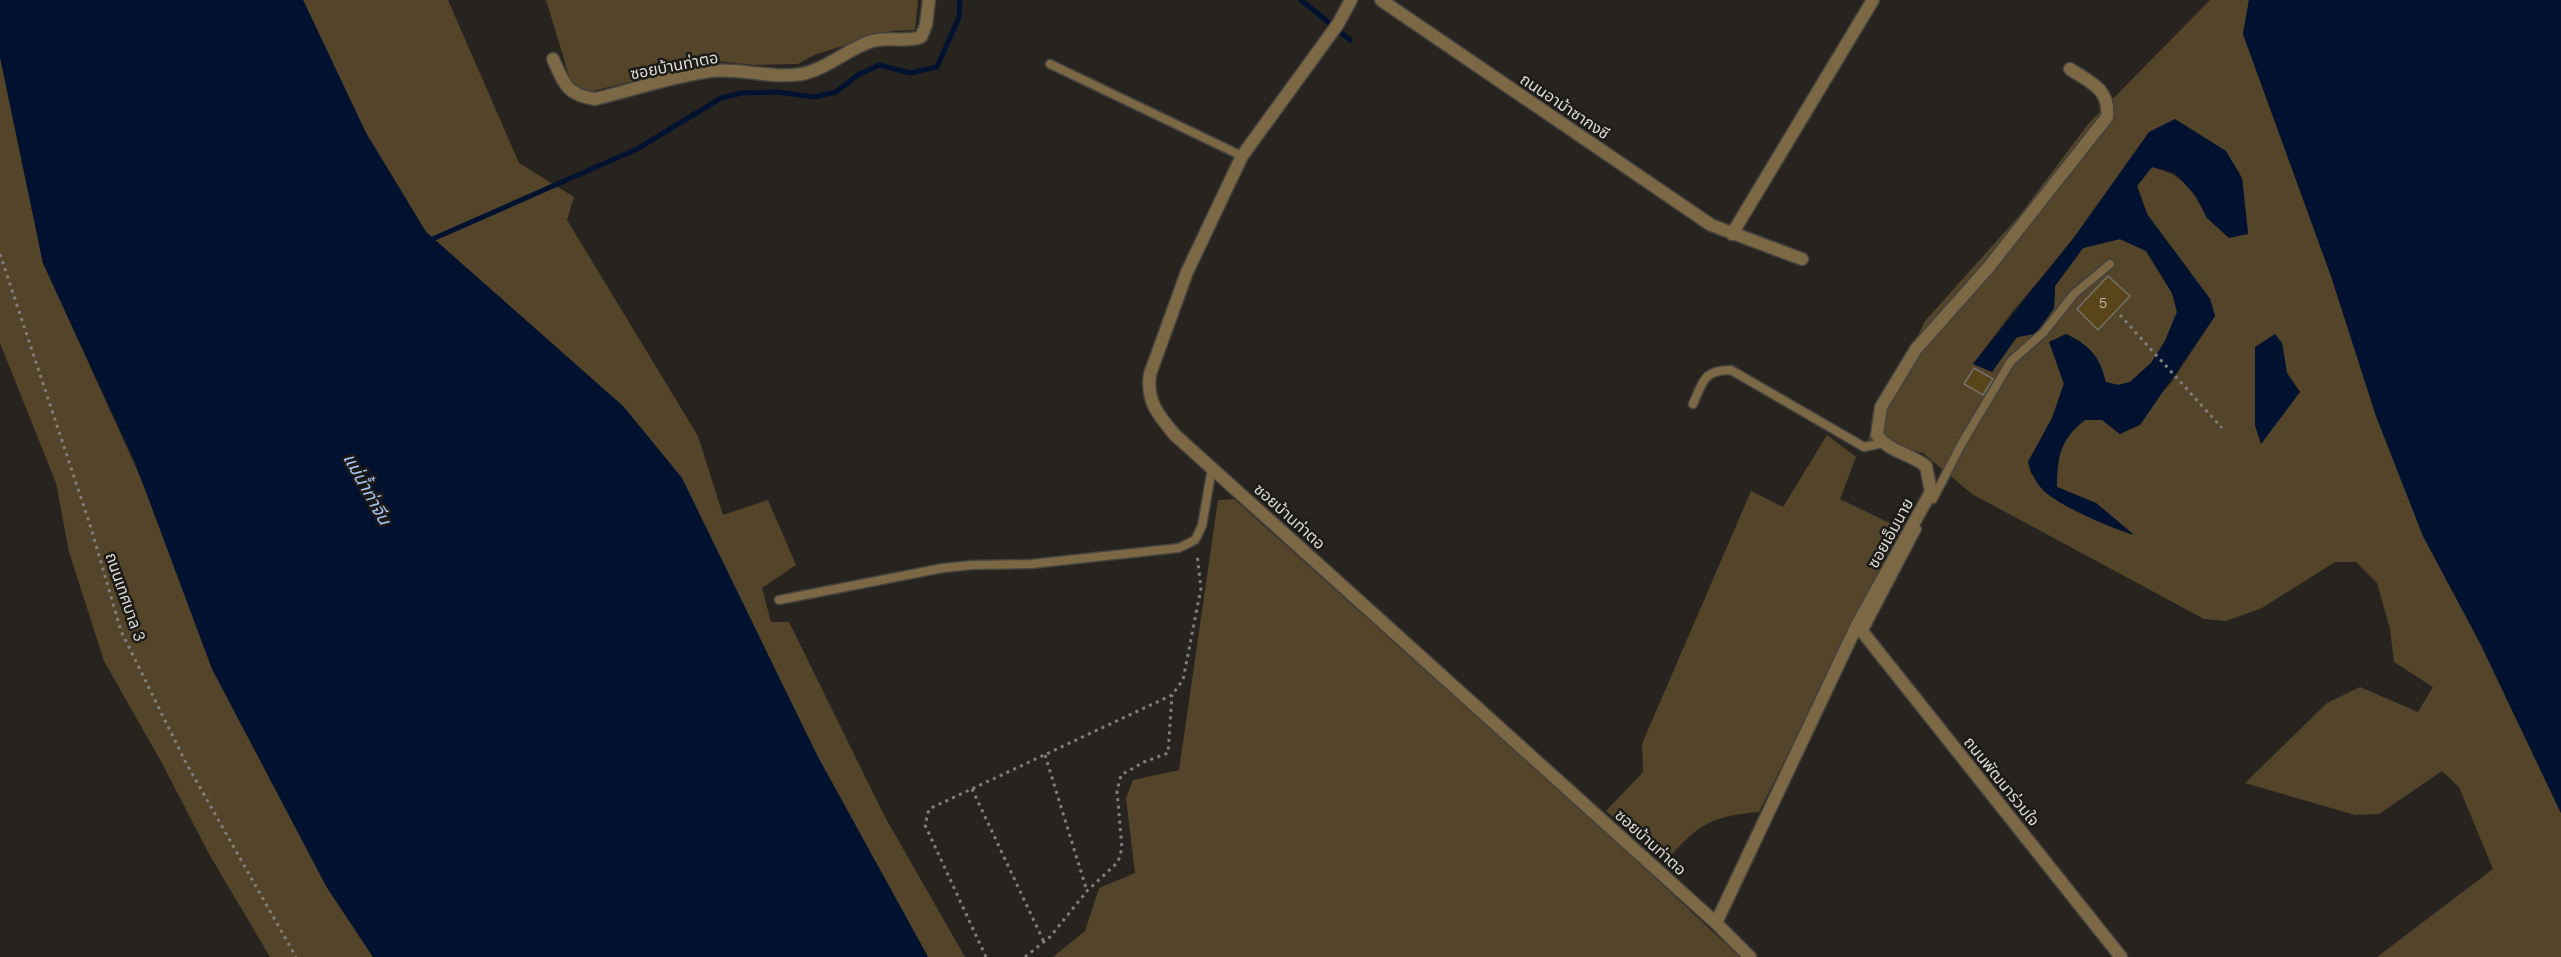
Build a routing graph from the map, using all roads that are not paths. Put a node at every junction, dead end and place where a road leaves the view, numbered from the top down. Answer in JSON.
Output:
{"nodes":[{"id":1,"x":929,"y":0,"type":"edge"},
{"id":2,"x":1351,"y":0,"type":"edge"},
{"id":3,"x":1381,"y":0,"type":"edge"},
{"id":4,"x":1873,"y":0,"type":"edge"},
{"id":5,"x":553,"y":59,"type":"dead end"},
{"id":6,"x":1050,"y":64,"type":"dead end"},
{"id":7,"x":2070,"y":69,"type":"dead end"},
{"id":8,"x":1242,"y":156,"type":"junction"},
{"id":9,"x":1732,"y":234,"type":"junction"},
{"id":10,"x":1802,"y":259,"type":"dead end"},
{"id":11,"x":2110,"y":264,"type":"dead end"},
{"id":12,"x":1693,"y":404,"type":"dead end"},
{"id":13,"x":1883,"y":443,"type":"junction"},
{"id":14,"x":1212,"y":468,"type":"junction"},
{"id":15,"x":779,"y":600,"type":"dead end"},
{"id":16,"x":1860,"y":629,"type":"junction"},
{"id":17,"x":1716,"y":923,"type":"junction"},
{"id":18,"x":1750,"y":957,"type":"edge"},
{"id":19,"x":2121,"y":957,"type":"edge"}],
"edges":[{"from":1,"to":5,"type":"street","name":"ซอยบ้านท่าตอ"},
{"from":2,"to":8,"type":"street","name":"ซอยบ้านท่าตอ"},
{"from":3,"to":9,"type":"street","name":"ถนนอาม้าซากงซี"},
{"from":4,"to":9,"type":"street"},
{"from":6,"to":8,"type":"lane"},
{"from":7,"to":13,"type":"street"},
{"from":8,"to":14,"type":"street","name":"ซอยบ้านท่าตอ"},
{"from":9,"to":10,"type":"street","name":"ถนนอาม้าซากงซี"},
{"from":11,"to":16,"type":"lane"},
{"from":12,"to":13,"type":"lane"},
{"from":13,"to":16,"type":"street","name":"ซอยเอ็มนาย"},
{"from":14,"to":15,"type":"lane"},
{"from":14,"to":17,"type":"street","name":"ซอยบ้านท่าตอ"},
{"from":16,"to":17,"type":"street","name":"ซอยเอ็มนาย"},
{"from":16,"to":19,"type":"street","name":"ถนนพัฒนาร่วมใจ"},
{"from":17,"to":18,"type":"street","name":"ซอยบ้านท่าตอ"}]}
